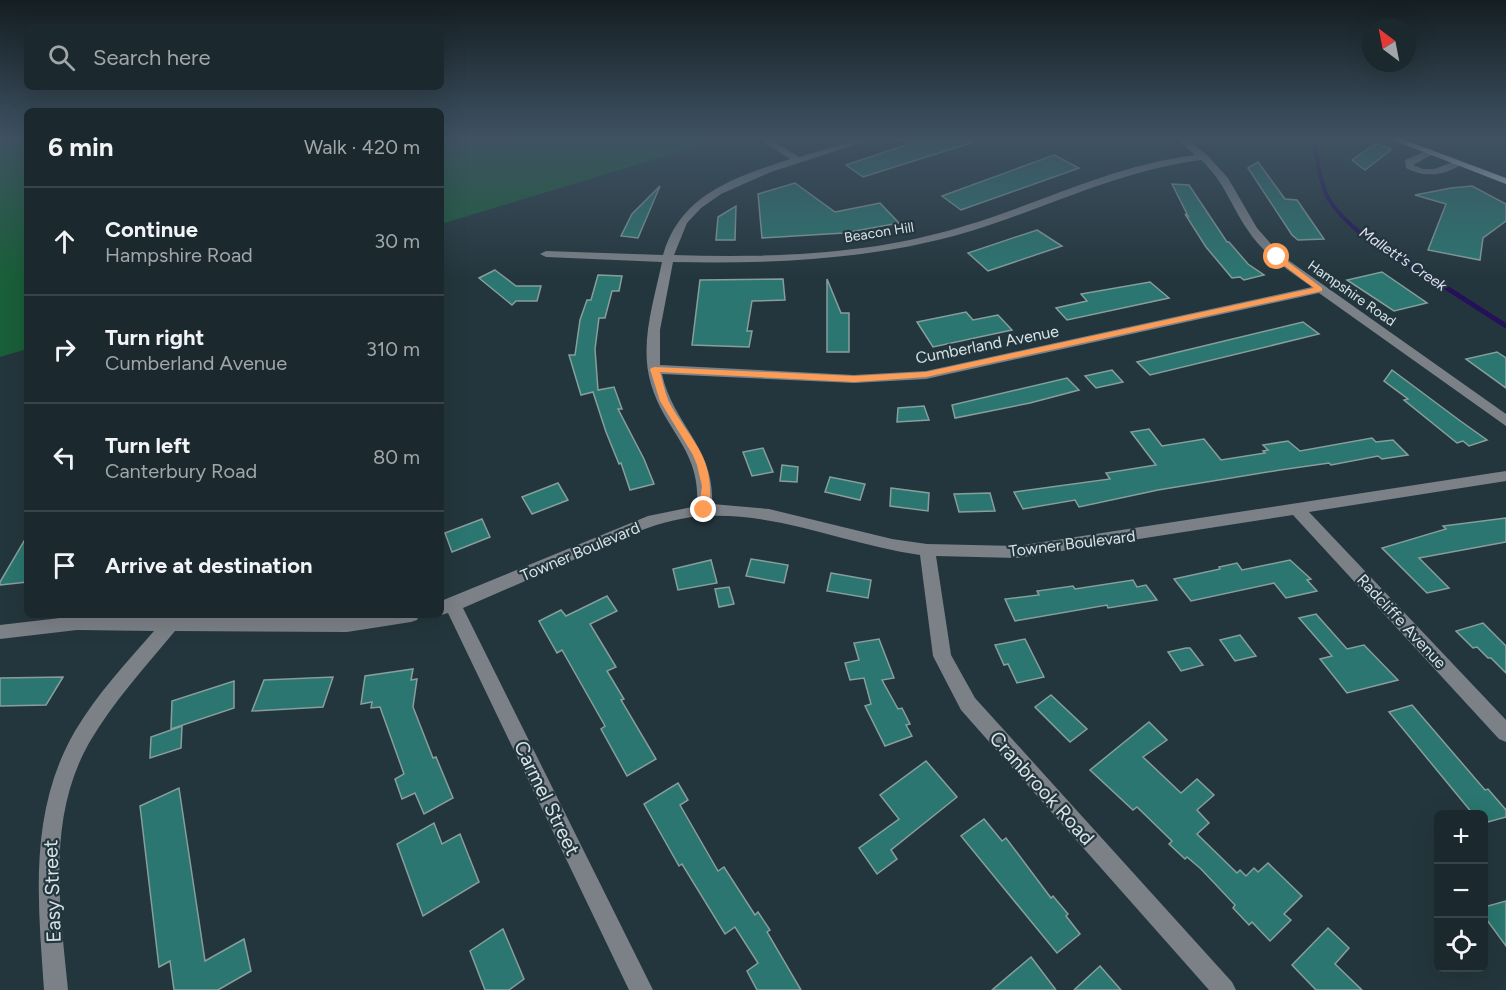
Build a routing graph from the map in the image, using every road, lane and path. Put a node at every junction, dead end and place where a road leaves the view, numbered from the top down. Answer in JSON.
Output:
{"nodes":[{"id":1,"x":732,"y":185,"type":"edge"},
{"id":2,"x":1091,"y":185,"type":"edge"},
{"id":3,"x":1228,"y":185,"type":"edge"},
{"id":4,"x":546,"y":254,"type":"dead end"},
{"id":5,"x":669,"y":259,"type":"junction"},
{"id":6,"x":1320,"y":289,"type":"junction"},
{"id":7,"x":654,"y":369,"type":"junction"},
{"id":8,"x":1506,"y":421,"type":"edge"},
{"id":9,"x":1506,"y":476,"type":"edge"},
{"id":10,"x":704,"y":510,"type":"junction"},
{"id":11,"x":1298,"y":510,"type":"junction"},
{"id":12,"x":927,"y":550,"type":"junction"},
{"id":13,"x":447,"y":607,"type":"edge"},
{"id":14,"x":392,"y":618,"type":"edge"},
{"id":15,"x":175,"y":619,"type":"edge"},
{"id":16,"x":0,"y":632,"type":"edge"},
{"id":17,"x":1506,"y":734,"type":"edge"},
{"id":18,"x":56,"y":990,"type":"edge"},
{"id":19,"x":641,"y":990,"type":"edge"},
{"id":20,"x":1224,"y":990,"type":"edge"}],
"edges":[{"from":1,"to":5,"type":"street"},
{"from":2,"to":5,"type":"street","name":"Beacon Hill"},
{"from":3,"to":6,"type":"street","name":"Hampshire Road"},
{"from":4,"to":5,"type":"street","name":"Beacon Hill"},
{"from":5,"to":7,"type":"street"},
{"from":6,"to":7,"type":"street","name":"Cumberland Avenue"},
{"from":6,"to":8,"type":"street","name":"Hampshire Road"},
{"from":7,"to":10,"type":"street"},
{"from":9,"to":11,"type":"street","name":"Towner Boulevard"},
{"from":10,"to":12,"type":"street","name":"Towner Boulevard"},
{"from":10,"to":13,"type":"street","name":"Towner Boulevard"},
{"from":11,"to":12,"type":"street","name":"Towner Boulevard"},
{"from":11,"to":17,"type":"street","name":"Radcliffe Avenue"},
{"from":12,"to":20,"type":"street","name":"Cranbrook Road"},
{"from":13,"to":19,"type":"street","name":"Carmel Street"},
{"from":14,"to":15,"type":"street"},
{"from":15,"to":16,"type":"street"},
{"from":15,"to":18,"type":"street","name":"Easy Street"}]}
